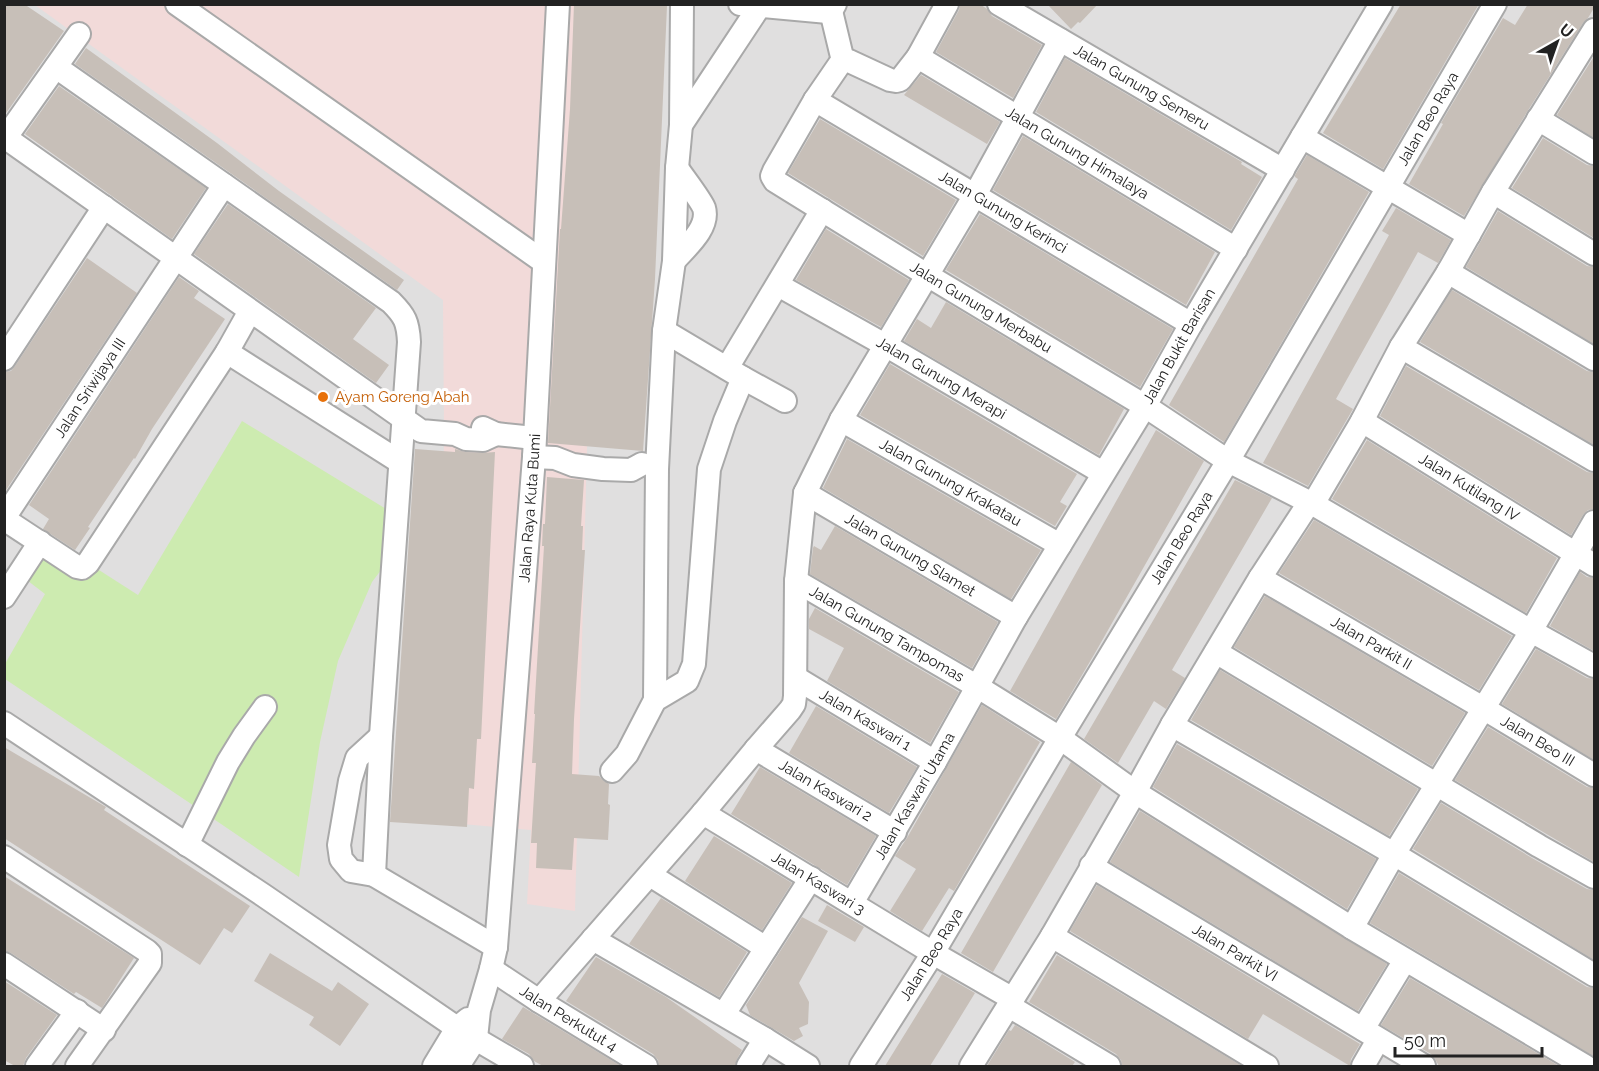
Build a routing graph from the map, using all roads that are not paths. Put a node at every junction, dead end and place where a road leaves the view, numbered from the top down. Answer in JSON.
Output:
{"nodes":[{"id":1,"x":177,"y":4,"type":"edge"},
{"id":2,"x":558,"y":4,"type":"edge"},
{"id":3,"x":682,"y":4,"type":"edge"},
{"id":4,"x":947,"y":4,"type":"edge"},
{"id":5,"x":999,"y":4,"type":"edge"},
{"id":6,"x":1381,"y":4,"type":"edge"},
{"id":7,"x":1495,"y":4,"type":"edge"},
{"id":8,"x":749,"y":6,"type":"edge"},
{"id":9,"x":791,"y":7,"type":"edge"},
{"id":10,"x":833,"y":8,"type":"edge"},
{"id":11,"x":79,"y":33,"type":"dead end"},
{"id":12,"x":1060,"y":40,"type":"junction"},
{"id":13,"x":1591,"y":42,"type":"edge"},
{"id":14,"x":918,"y":57,"type":"junction"},
{"id":15,"x":843,"y":61,"type":"junction"},
{"id":16,"x":56,"y":67,"type":"junction"},
{"id":17,"x":815,"y":100,"type":"junction"},
{"id":18,"x":1018,"y":118,"type":"junction"},
{"id":19,"x":1538,"y":119,"type":"junction"},
{"id":20,"x":681,"y":125,"type":"junction"},
{"id":21,"x":1302,"y":137,"type":"junction"},
{"id":22,"x":5,"y":139,"type":"edge"},
{"id":23,"x":1594,"y":153,"type":"edge"},
{"id":24,"x":1283,"y":170,"type":"junction"},
{"id":25,"x":224,"y":184,"type":"junction"},
{"id":26,"x":1387,"y":188,"type":"junction"},
{"id":27,"x":1493,"y":192,"type":"junction"},
{"id":28,"x":975,"y":195,"type":"junction"},
{"id":29,"x":104,"y":207,"type":"junction"},
{"id":30,"x":820,"y":208,"type":"junction"},
{"id":31,"x":1469,"y":235,"type":"junction"},
{"id":32,"x":1236,"y":249,"type":"junction"},
{"id":33,"x":1594,"y":254,"type":"edge"},
{"id":34,"x":176,"y":258,"type":"junction"},
{"id":35,"x":544,"y":262,"type":"junction"},
{"id":36,"x":1448,"y":272,"type":"junction"},
{"id":37,"x":927,"y":275,"type":"junction"},
{"id":38,"x":778,"y":285,"type":"junction"},
{"id":39,"x":250,"y":311,"type":"junction"},
{"id":40,"x":1191,"y":324,"type":"junction"},
{"id":41,"x":664,"y":331,"type":"junction"},
{"id":42,"x":885,"y":345,"type":"junction"},
{"id":43,"x":1401,"y":347,"type":"junction"},
{"id":44,"x":227,"y":352,"type":"junction"},
{"id":45,"x":4,"y":359,"type":"edge"},
{"id":46,"x":1594,"y":359,"type":"edge"},
{"id":47,"x":735,"y":373,"type":"junction"},
{"id":48,"x":785,"y":400,"type":"dead end"},
{"id":49,"x":1145,"y":406,"type":"junction"},
{"id":50,"x":403,"y":419,"type":"junction"},
{"id":51,"x":841,"y":420,"type":"junction"},
{"id":52,"x":1362,"y":421,"type":"junction"},
{"id":53,"x":541,"y":451,"type":"junction"},
{"id":54,"x":1594,"y":460,"type":"edge"},
{"id":55,"x":1228,"y":461,"type":"junction"},
{"id":56,"x":400,"y":462,"type":"junction"},
{"id":57,"x":650,"y":467,"type":"junction"},
{"id":58,"x":1103,"y":473,"type":"junction"},
{"id":59,"x":805,"y":493,"type":"junction"},
{"id":60,"x":1313,"y":504,"type":"junction"},
{"id":61,"x":4,"y":518,"type":"edge"},
{"id":62,"x":1594,"y":522,"type":"edge"},
{"id":63,"x":40,"y":542,"type":"junction"},
{"id":64,"x":1060,"y":545,"type":"junction"},
{"id":65,"x":1586,"y":559,"type":"edge"},
{"id":66,"x":1260,"y":578,"type":"junction"},
{"id":67,"x":796,"y":581,"type":"junction"},
{"id":68,"x":4,"y":597,"type":"edge"},
{"id":69,"x":1016,"y":617,"type":"junction"},
{"id":70,"x":1531,"y":631,"type":"junction"},
{"id":71,"x":1216,"y":652,"type":"junction"},
{"id":72,"x":1594,"y":666,"type":"edge"},
{"id":73,"x":796,"y":678,"type":"junction"},
{"id":74,"x":978,"y":687,"type":"junction"},
{"id":75,"x":655,"y":700,"type":"junction"},
{"id":76,"x":265,"y":707,"type":"dead end"},
{"id":77,"x":1483,"y":708,"type":"junction"},
{"id":78,"x":4,"y":723,"type":"edge"},
{"id":79,"x":1172,"y":725,"type":"junction"},
{"id":80,"x":381,"y":736,"type":"junction"},
{"id":81,"x":1060,"y":738,"type":"junction"},
{"id":82,"x":756,"y":749,"type":"junction"},
{"id":83,"x":935,"y":762,"type":"junction"},
{"id":84,"x":612,"y":771,"type":"dead end"},
{"id":85,"x":1594,"y":775,"type":"edge"},
{"id":86,"x":1437,"y":786,"type":"junction"},
{"id":87,"x":1135,"y":792,"type":"junction"},
{"id":88,"x":703,"y":813,"type":"junction"},
{"id":89,"x":895,"y":832,"type":"junction"},
{"id":90,"x":187,"y":845,"type":"junction"},
{"id":91,"x":1394,"y":854,"type":"junction"},
{"id":92,"x":4,"y":857,"type":"edge"},
{"id":93,"x":1092,"y":866,"type":"junction"},
{"id":94,"x":374,"y":875,"type":"junction"},
{"id":95,"x":650,"y":875,"type":"junction"},
{"id":96,"x":1594,"y":877,"type":"edge"},
{"id":97,"x":811,"y":878,"type":"junction"},
{"id":98,"x":852,"y":903,"type":"junction"},
{"id":99,"x":1352,"y":928,"type":"junction"},
{"id":100,"x":1052,"y":936,"type":"junction"},
{"id":101,"x":593,"y":939,"type":"junction"},
{"id":102,"x":766,"y":948,"type":"junction"},
{"id":103,"x":933,"y":953,"type":"junction"},
{"id":104,"x":494,"y":958,"type":"junction"},
{"id":105,"x":1406,"y":960,"type":"junction"},
{"id":106,"x":4,"y":964,"type":"edge"},
{"id":107,"x":1594,"y":975,"type":"edge"},
{"id":108,"x":539,"y":1000,"type":"junction"},
{"id":109,"x":1011,"y":1002,"type":"junction"},
{"id":110,"x":77,"y":1011,"type":"junction"},
{"id":111,"x":724,"y":1014,"type":"junction"},
{"id":112,"x":104,"y":1030,"type":"junction"},
{"id":113,"x":466,"y":1033,"type":"junction"},
{"id":114,"x":765,"y":1039,"type":"junction"},
{"id":115,"x":1369,"y":1047,"type":"edge"},
{"id":116,"x":37,"y":1066,"type":"edge"},
{"id":117,"x":77,"y":1066,"type":"edge"},
{"id":118,"x":434,"y":1066,"type":"edge"},
{"id":119,"x":458,"y":1066,"type":"edge"},
{"id":120,"x":522,"y":1066,"type":"edge"},
{"id":121,"x":646,"y":1066,"type":"edge"},
{"id":122,"x":748,"y":1066,"type":"edge"},
{"id":123,"x":808,"y":1066,"type":"edge"},
{"id":124,"x":861,"y":1066,"type":"edge"},
{"id":125,"x":971,"y":1066,"type":"edge"},
{"id":126,"x":1109,"y":1066,"type":"edge"},
{"id":127,"x":1267,"y":1066,"type":"edge"},
{"id":128,"x":1394,"y":1066,"type":"edge"},
{"id":129,"x":1424,"y":1066,"type":"edge"},
{"id":130,"x":1585,"y":1066,"type":"edge"}],
"edges":[{"from":1,"to":35,"type":"street"},
{"from":2,"to":35,"type":"street","name":"Jalan Raya Kuta Bumi"},
{"from":3,"to":20,"type":"street"},
{"from":4,"to":14,"type":"street"},
{"from":5,"to":12,"type":"street","name":"Jalan Gunung Semeru"},
{"from":6,"to":21,"type":"street","name":"Jalan Bukit Barisan"},
{"from":7,"to":26,"type":"street","name":"Jalan Beo Raya"},
{"from":8,"to":9,"type":"street"},
{"from":8,"to":20,"type":"street"},
{"from":9,"to":10,"type":"street"},
{"from":10,"to":15,"type":"street"},
{"from":11,"to":16,"type":"street"},
{"from":12,"to":18,"type":"street"},
{"from":12,"to":24,"type":"street","name":"Jalan Gunung Semeru"},
{"from":13,"to":19,"type":"street"},
{"from":14,"to":15,"type":"street"},
{"from":14,"to":18,"type":"street","name":"Jalan Gunung Himalaya"},
{"from":15,"to":17,"type":"street"},
{"from":16,"to":22,"type":"street"},
{"from":16,"to":25,"type":"street"},
{"from":17,"to":28,"type":"street","name":"Jalan Gunung Kerinci"},
{"from":17,"to":30,"type":"street","name":"Jalan Gunung Merbabu"},
{"from":18,"to":28,"type":"street"},
{"from":18,"to":32,"type":"street","name":"Jalan Gunung Himalaya"},
{"from":19,"to":23,"type":"street"},
{"from":19,"to":27,"type":"street"},
{"from":20,"to":41,"type":"street"},
{"from":21,"to":24,"type":"street","name":"Jalan Bukit Barisan"},
{"from":21,"to":26,"type":"street"},
{"from":22,"to":29,"type":"street"},
{"from":24,"to":32,"type":"street","name":"Jalan Bukit Barisan"},
{"from":25,"to":34,"type":"street","name":"Jalan Sriwijaya III"},
{"from":25,"to":50,"type":"street"},
{"from":26,"to":31,"type":"street"},
{"from":26,"to":55,"type":"street","name":"Jalan Beo Raya"},
{"from":27,"to":31,"type":"street"},
{"from":27,"to":33,"type":"street"},
{"from":28,"to":37,"type":"street"},
{"from":28,"to":40,"type":"street","name":"Jalan Gunung Kerinci"},
{"from":29,"to":34,"type":"street"},
{"from":29,"to":45,"type":"street"},
{"from":30,"to":37,"type":"street","name":"Jalan Gunung Merbabu"},
{"from":30,"to":38,"type":"street"},
{"from":31,"to":36,"type":"street"},
{"from":32,"to":40,"type":"street","name":"Jalan Bukit Barisan"},
{"from":34,"to":39,"type":"street"},
{"from":34,"to":61,"type":"street","name":"Jalan Sriwijaya III"},
{"from":35,"to":53,"type":"street","name":"Jalan Raya Kuta Bumi"},
{"from":36,"to":43,"type":"street"},
{"from":36,"to":46,"type":"street"},
{"from":37,"to":42,"type":"street"},
{"from":37,"to":49,"type":"street","name":"Jalan Gunung Merbabu"},
{"from":38,"to":42,"type":"street","name":"Jalan Gunung Merapi"},
{"from":38,"to":47,"type":"street"},
{"from":39,"to":44,"type":"street"},
{"from":39,"to":50,"type":"street"},
{"from":40,"to":49,"type":"street","name":"Jalan Bukit Barisan"},
{"from":41,"to":47,"type":"street"},
{"from":41,"to":57,"type":"street"},
{"from":42,"to":51,"type":"street"},
{"from":42,"to":58,"type":"street","name":"Jalan Gunung Merapi"},
{"from":43,"to":52,"type":"street"},
{"from":43,"to":54,"type":"street"},
{"from":44,"to":56,"type":"street"},
{"from":44,"to":63,"type":"street"},
{"from":47,"to":48,"type":"street"},
{"from":47,"to":75,"type":"street"},
{"from":49,"to":55,"type":"street","name":"Jalan Gunung Merbabu"},
{"from":49,"to":58,"type":"street","name":"Jalan Bukit Barisan"},
{"from":50,"to":53,"type":"street"},
{"from":50,"to":56,"type":"street"},
{"from":51,"to":59,"type":"street"},
{"from":51,"to":64,"type":"street","name":"Jalan Gunung Krakatau"},
{"from":52,"to":60,"type":"street"},
{"from":52,"to":65,"type":"street","name":"Jalan Kutilang IV"},
{"from":53,"to":57,"type":"street"},
{"from":53,"to":104,"type":"street","name":"Jalan Raya Kuta Bumi"},
{"from":55,"to":60,"type":"street","name":"Jalan Gunung Merbabu"},
{"from":55,"to":81,"type":"street","name":"Jalan Beo Raya"},
{"from":56,"to":80,"type":"street"},
{"from":57,"to":75,"type":"street"},
{"from":58,"to":64,"type":"street","name":"Jalan Bukit Barisan"},
{"from":59,"to":67,"type":"street"},
{"from":59,"to":69,"type":"street","name":"Jalan Gunung Slamet"},
{"from":60,"to":66,"type":"street"},
{"from":60,"to":70,"type":"street","name":"Jalan Gunung Merbabu"},
{"from":61,"to":63,"type":"street"},
{"from":62,"to":65,"type":"street"},
{"from":63,"to":68,"type":"street"},
{"from":64,"to":69,"type":"street","name":"Jalan Bukit Barisan"},
{"from":65,"to":70,"type":"street"},
{"from":66,"to":71,"type":"street"},
{"from":66,"to":77,"type":"street","name":"Jalan Parkit II"},
{"from":67,"to":73,"type":"street"},
{"from":67,"to":74,"type":"street","name":"Jalan Gunung Tampomas"},
{"from":69,"to":74,"type":"street","name":"Jalan Bukit Barisan"},
{"from":70,"to":72,"type":"street","name":"Jalan Gunung Merbabu"},
{"from":70,"to":77,"type":"street"},
{"from":71,"to":79,"type":"street"},
{"from":71,"to":86,"type":"street"},
{"from":73,"to":82,"type":"street"},
{"from":73,"to":83,"type":"street","name":"Jalan Kaswari 1"},
{"from":74,"to":81,"type":"street","name":"Jalan Gunung Tampomas"},
{"from":74,"to":83,"type":"street","name":"Jalan Kaswari Utama"},
{"from":75,"to":84,"type":"street"},
{"from":76,"to":90,"type":"street"},
{"from":77,"to":85,"type":"street","name":"Jalan Beo III"},
{"from":77,"to":86,"type":"street"},
{"from":78,"to":90,"type":"street"},
{"from":79,"to":87,"type":"street"},
{"from":79,"to":91,"type":"street"},
{"from":80,"to":94,"type":"street"},
{"from":80,"to":94,"type":"street","name":"Jalan Perkutut 4"},
{"from":81,"to":87,"type":"street","name":"Jalan Gunung Tampomas"},
{"from":81,"to":103,"type":"street","name":"Jalan Beo Raya"},
{"from":82,"to":88,"type":"street"},
{"from":82,"to":89,"type":"street","name":"Jalan Kaswari 2"},
{"from":83,"to":89,"type":"street","name":"Jalan Kaswari Utama"},
{"from":86,"to":91,"type":"street"},
{"from":86,"to":96,"type":"street"},
{"from":87,"to":93,"type":"street"},
{"from":87,"to":99,"type":"street","name":"Jalan Gunung Tampomas"},
{"from":88,"to":95,"type":"street"},
{"from":88,"to":97,"type":"street","name":"Jalan Kaswari 3"},
{"from":89,"to":98,"type":"street","name":"Jalan Kaswari Utama"},
{"from":90,"to":113,"type":"street"},
{"from":91,"to":99,"type":"street"},
{"from":91,"to":107,"type":"street"},
{"from":92,"to":112,"type":"street"},
{"from":93,"to":100,"type":"street"},
{"from":93,"to":115,"type":"street","name":"Jalan Parkit VI"},
{"from":94,"to":104,"type":"street","name":"Jalan Perkutut 4"},
{"from":95,"to":101,"type":"street"},
{"from":95,"to":102,"type":"street"},
{"from":97,"to":98,"type":"street","name":"Jalan Kaswari 3"},
{"from":97,"to":102,"type":"street"},
{"from":98,"to":103,"type":"street","name":"Jalan Kaswari 3"},
{"from":99,"to":105,"type":"street","name":"Jalan Gunung Tampomas"},
{"from":100,"to":109,"type":"street"},
{"from":100,"to":127,"type":"street"},
{"from":101,"to":108,"type":"street"},
{"from":101,"to":111,"type":"street"},
{"from":102,"to":111,"type":"street"},
{"from":103,"to":109,"type":"street","name":"Jalan Kaswari 3"},
{"from":103,"to":124,"type":"street","name":"Jalan Beo Raya"},
{"from":104,"to":108,"type":"street","name":"Jalan Perkutut 4"},
{"from":104,"to":113,"type":"street","name":"Jalan Raya Kuta Bumi"},
{"from":105,"to":115,"type":"street"},
{"from":105,"to":130,"type":"street","name":"Jalan Gunung Tampomas"},
{"from":106,"to":110,"type":"street"},
{"from":108,"to":121,"type":"street","name":"Jalan Perkutut 4"},
{"from":109,"to":125,"type":"street"},
{"from":109,"to":126,"type":"street","name":"Jalan Kaswari 3"},
{"from":110,"to":112,"type":"street"},
{"from":110,"to":116,"type":"street"},
{"from":111,"to":114,"type":"street"},
{"from":112,"to":117,"type":"street"},
{"from":113,"to":118,"type":"street"},
{"from":113,"to":119,"type":"street"},
{"from":113,"to":120,"type":"street"},
{"from":114,"to":122,"type":"street"},
{"from":114,"to":123,"type":"street"},
{"from":115,"to":128,"type":"street"},
{"from":115,"to":129,"type":"street"}]}
